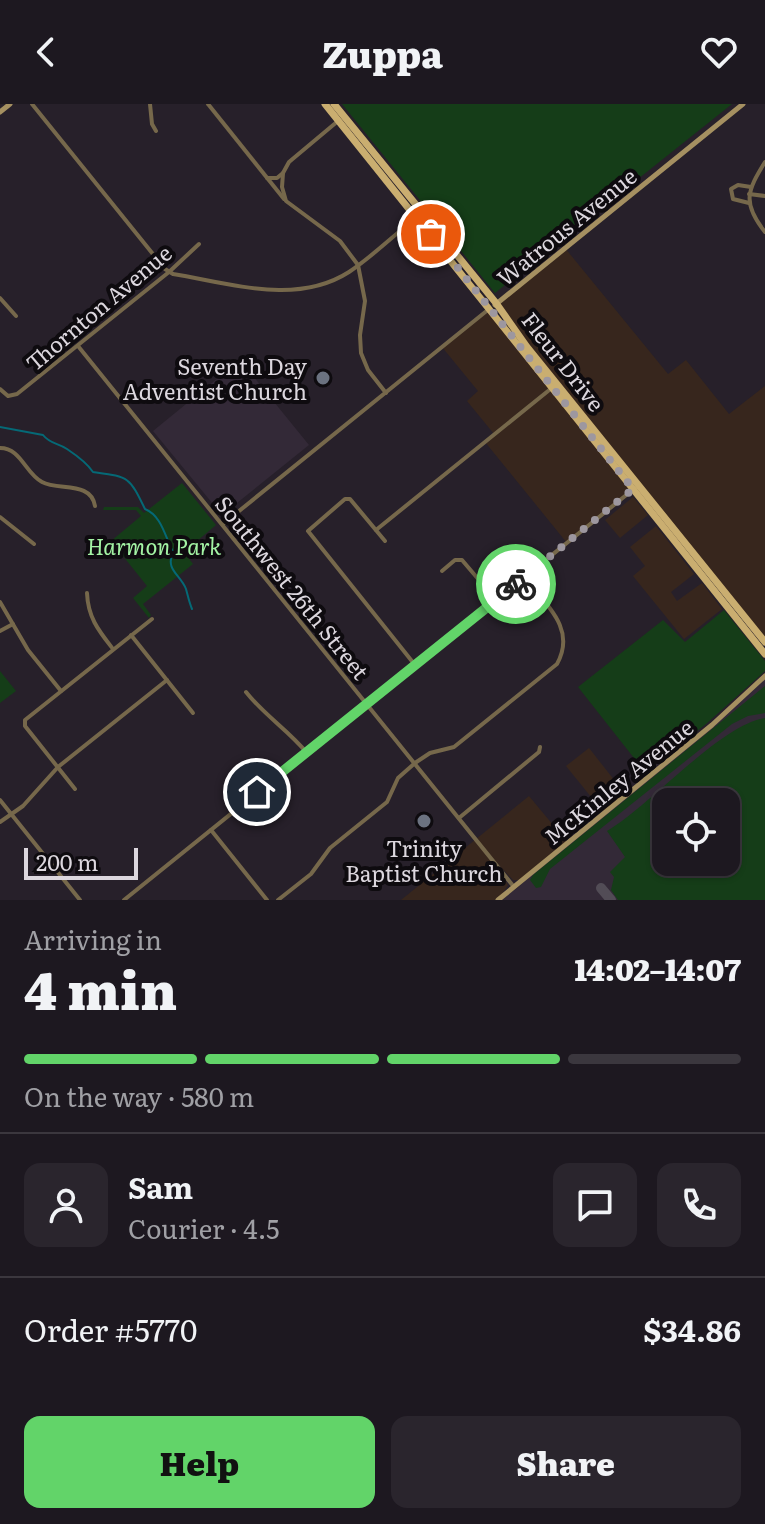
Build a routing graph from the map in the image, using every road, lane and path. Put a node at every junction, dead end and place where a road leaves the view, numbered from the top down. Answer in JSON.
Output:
{"nodes":[{"id":1,"x":10,"y":104,"type":"edge"},
{"id":2,"x":32,"y":104,"type":"edge"},
{"id":3,"x":150,"y":104,"type":"edge"},
{"id":4,"x":208,"y":104,"type":"edge"},
{"id":5,"x":325,"y":104,"type":"edge"},
{"id":6,"x":334,"y":104,"type":"edge"},
{"id":7,"x":743,"y":104,"type":"edge"},
{"id":8,"x":0,"y":112,"type":"edge"},
{"id":9,"x":339,"y":121,"type":"junction"},
{"id":10,"x":348,"y":123,"type":"junction"},
{"id":11,"x":156,"y":131,"type":"dead end"},
{"id":12,"x":765,"y":162,"type":"edge"},
{"id":13,"x":283,"y":173,"type":"junction"},
{"id":14,"x":267,"y":178,"type":"junction"},
{"id":15,"x":751,"y":187,"type":"junction"},
{"id":16,"x":749,"y":194,"type":"junction"},
{"id":17,"x":765,"y":196,"type":"edge"},
{"id":18,"x":286,"y":201,"type":"junction"},
{"id":19,"x":749,"y":203,"type":"junction"},
{"id":20,"x":419,"y":215,"type":"junction"},
{"id":21,"x":765,"y":232,"type":"edge"},
{"id":22,"x":199,"y":244,"type":"dead end"},
{"id":23,"x":358,"y":265,"type":"junction"},
{"id":24,"x":169,"y":272,"type":"junction"},
{"id":25,"x":0,"y":298,"type":"edge"},
{"id":26,"x":496,"y":303,"type":"junction"},
{"id":27,"x":489,"y":309,"type":"junction"},
{"id":28,"x":16,"y":316,"type":"dead end"},
{"id":29,"x":78,"y":346,"type":"junction"},
{"id":30,"x":555,"y":386,"type":"junction"},
{"id":31,"x":0,"y":389,"type":"edge"},
{"id":32,"x":386,"y":393,"type":"junction"},
{"id":33,"x":0,"y":448,"type":"edge"},
{"id":34,"x":636,"y":487,"type":"junction"},
{"id":35,"x":95,"y":506,"type":"dead end"},
{"id":36,"x":0,"y":517,"type":"edge"},
{"id":37,"x":223,"y":525,"type":"junction"},
{"id":38,"x":376,"y":530,"type":"junction"},
{"id":39,"x":385,"y":541,"type":"dead end"},
{"id":40,"x":34,"y":544,"type":"dead end"},
{"id":41,"x":442,"y":571,"type":"dead end"},
{"id":42,"x":524,"y":577,"type":"junction"},
{"id":43,"x":87,"y":593,"type":"dead end"},
{"id":44,"x":496,"y":600,"type":"junction"},
{"id":45,"x":0,"y":602,"type":"edge"},
{"id":46,"x":152,"y":619,"type":"dead end"},
{"id":47,"x":13,"y":624,"type":"junction"},
{"id":48,"x":0,"y":631,"type":"edge"},
{"id":49,"x":131,"y":635,"type":"junction"},
{"id":50,"x":765,"y":642,"type":"edge"},
{"id":51,"x":113,"y":649,"type":"junction"},
{"id":52,"x":765,"y":654,"type":"edge"},
{"id":53,"x":415,"y":665,"type":"junction"},
{"id":54,"x":765,"y":676,"type":"edge"},
{"id":55,"x":167,"y":680,"type":"junction"},
{"id":56,"x":765,"y":682,"type":"edge"},
{"id":57,"x":757,"y":685,"type":"junction"},
{"id":58,"x":61,"y":691,"type":"junction"},
{"id":59,"x":246,"y":692,"type":"dead end"},
{"id":60,"x":367,"y":704,"type":"junction"},
{"id":61,"x":193,"y":713,"type":"dead end"},
{"id":62,"x":540,"y":747,"type":"dead end"},
{"id":63,"x":307,"y":753,"type":"junction"},
{"id":64,"x":415,"y":763,"type":"junction"},
{"id":65,"x":58,"y":767,"type":"junction"},
{"id":66,"x":75,"y":789,"type":"dead end"},
{"id":67,"x":0,"y":800,"type":"edge"},
{"id":68,"x":11,"y":814,"type":"junction"},
{"id":69,"x":459,"y":818,"type":"junction"},
{"id":70,"x":0,"y":822,"type":"edge"},
{"id":71,"x":211,"y":830,"type":"junction"},
{"id":72,"x":514,"y":887,"type":"junction"},
{"id":73,"x":80,"y":900,"type":"edge"},
{"id":74,"x":124,"y":900,"type":"edge"},
{"id":75,"x":267,"y":900,"type":"edge"},
{"id":76,"x":278,"y":900,"type":"edge"},
{"id":77,"x":498,"y":900,"type":"edge"}],
"edges":[{"from":1,"to":8,"type":"main road"},
{"from":2,"to":24,"type":"street"},
{"from":3,"to":11,"type":"street"},
{"from":4,"to":14,"type":"street"},
{"from":5,"to":9,"type":"main road","name":"Fleur Drive"},
{"from":6,"to":10,"type":"main road","name":"Fleur Drive"},
{"from":7,"to":26,"type":"main road","name":"Watrous Avenue"},
{"from":9,"to":10,"type":"street"},
{"from":9,"to":13,"type":"street"},
{"from":9,"to":20,"type":"main road","name":"Fleur Drive"},
{"from":10,"to":20,"type":"main road","name":"Fleur Drive"},
{"from":12,"to":15,"type":"street"},
{"from":13,"to":14,"type":"street"},
{"from":13,"to":18,"type":"street"},
{"from":14,"to":18,"type":"street"},
{"from":15,"to":16,"type":"street"},
{"from":15,"to":19,"type":"street"},
{"from":16,"to":17,"type":"street"},
{"from":16,"to":19,"type":"street"},
{"from":18,"to":23,"type":"street"},
{"from":19,"to":21,"type":"street"},
{"from":20,"to":23,"type":"street"},
{"from":20,"to":26,"type":"main road","name":"Fleur Drive"},
{"from":20,"to":27,"type":"main road","name":"Fleur Drive"},
{"from":22,"to":24,"type":"street","name":"Thornton Avenue"},
{"from":23,"to":24,"type":"street"},
{"from":23,"to":32,"type":"street"},
{"from":24,"to":29,"type":"street","name":"Thornton Avenue"},
{"from":25,"to":28,"type":"street"},
{"from":26,"to":27,"type":"main road","name":"Watrous Avenue"},
{"from":26,"to":30,"type":"main road","name":"Fleur Drive"},
{"from":27,"to":30,"type":"main road","name":"Fleur Drive"},
{"from":27,"to":32,"type":"street","name":"Watrous Avenue"},
{"from":29,"to":31,"type":"street","name":"Thornton Avenue"},
{"from":29,"to":37,"type":"street","name":"Southwest 26th Street"},
{"from":30,"to":34,"type":"main road","name":"Fleur Drive"},
{"from":30,"to":38,"type":"street"},
{"from":32,"to":37,"type":"street","name":"Watrous Avenue"},
{"from":33,"to":35,"type":"street"},
{"from":34,"to":42,"type":"street"},
{"from":34,"to":50,"type":"main road","name":"Fleur Drive"},
{"from":34,"to":52,"type":"main road","name":"Fleur Drive"},
{"from":36,"to":40,"type":"street"},
{"from":37,"to":60,"type":"street","name":"Southwest 26th Street"},
{"from":38,"to":39,"type":"street"},
{"from":38,"to":53,"type":"street"},
{"from":41,"to":44,"type":"street"},
{"from":42,"to":44,"type":"street"},
{"from":42,"to":64,"type":"street"},
{"from":43,"to":51,"type":"street"},
{"from":44,"to":53,"type":"street"},
{"from":45,"to":47,"type":"street"},
{"from":46,"to":49,"type":"street"},
{"from":47,"to":48,"type":"street"},
{"from":47,"to":58,"type":"street"},
{"from":49,"to":51,"type":"street"},
{"from":49,"to":55,"type":"street"},
{"from":51,"to":58,"type":"street"},
{"from":53,"to":60,"type":"street"},
{"from":54,"to":57,"type":"main road","name":"McKinley Avenue"},
{"from":55,"to":61,"type":"street"},
{"from":55,"to":65,"type":"street"},
{"from":56,"to":57,"type":"main road","name":"McKinley Avenue"},
{"from":57,"to":72,"type":"main road","name":"McKinley Avenue"},
{"from":58,"to":65,"type":"street"},
{"from":59,"to":63,"type":"street"},
{"from":60,"to":63,"type":"street"},
{"from":60,"to":64,"type":"street","name":"Southwest 26th Street"},
{"from":62,"to":69,"type":"street"},
{"from":63,"to":71,"type":"street"},
{"from":64,"to":69,"type":"street","name":"Southwest 26th Street"},
{"from":64,"to":76,"type":"street"},
{"from":65,"to":66,"type":"street"},
{"from":65,"to":68,"type":"street"},
{"from":67,"to":68,"type":"street"},
{"from":68,"to":70,"type":"street"},
{"from":68,"to":73,"type":"street"},
{"from":69,"to":72,"type":"street","name":"Southwest 26th Street"},
{"from":71,"to":74,"type":"street"},
{"from":71,"to":75,"type":"street"},
{"from":72,"to":77,"type":"main road","name":"McKinley Avenue"}]}
